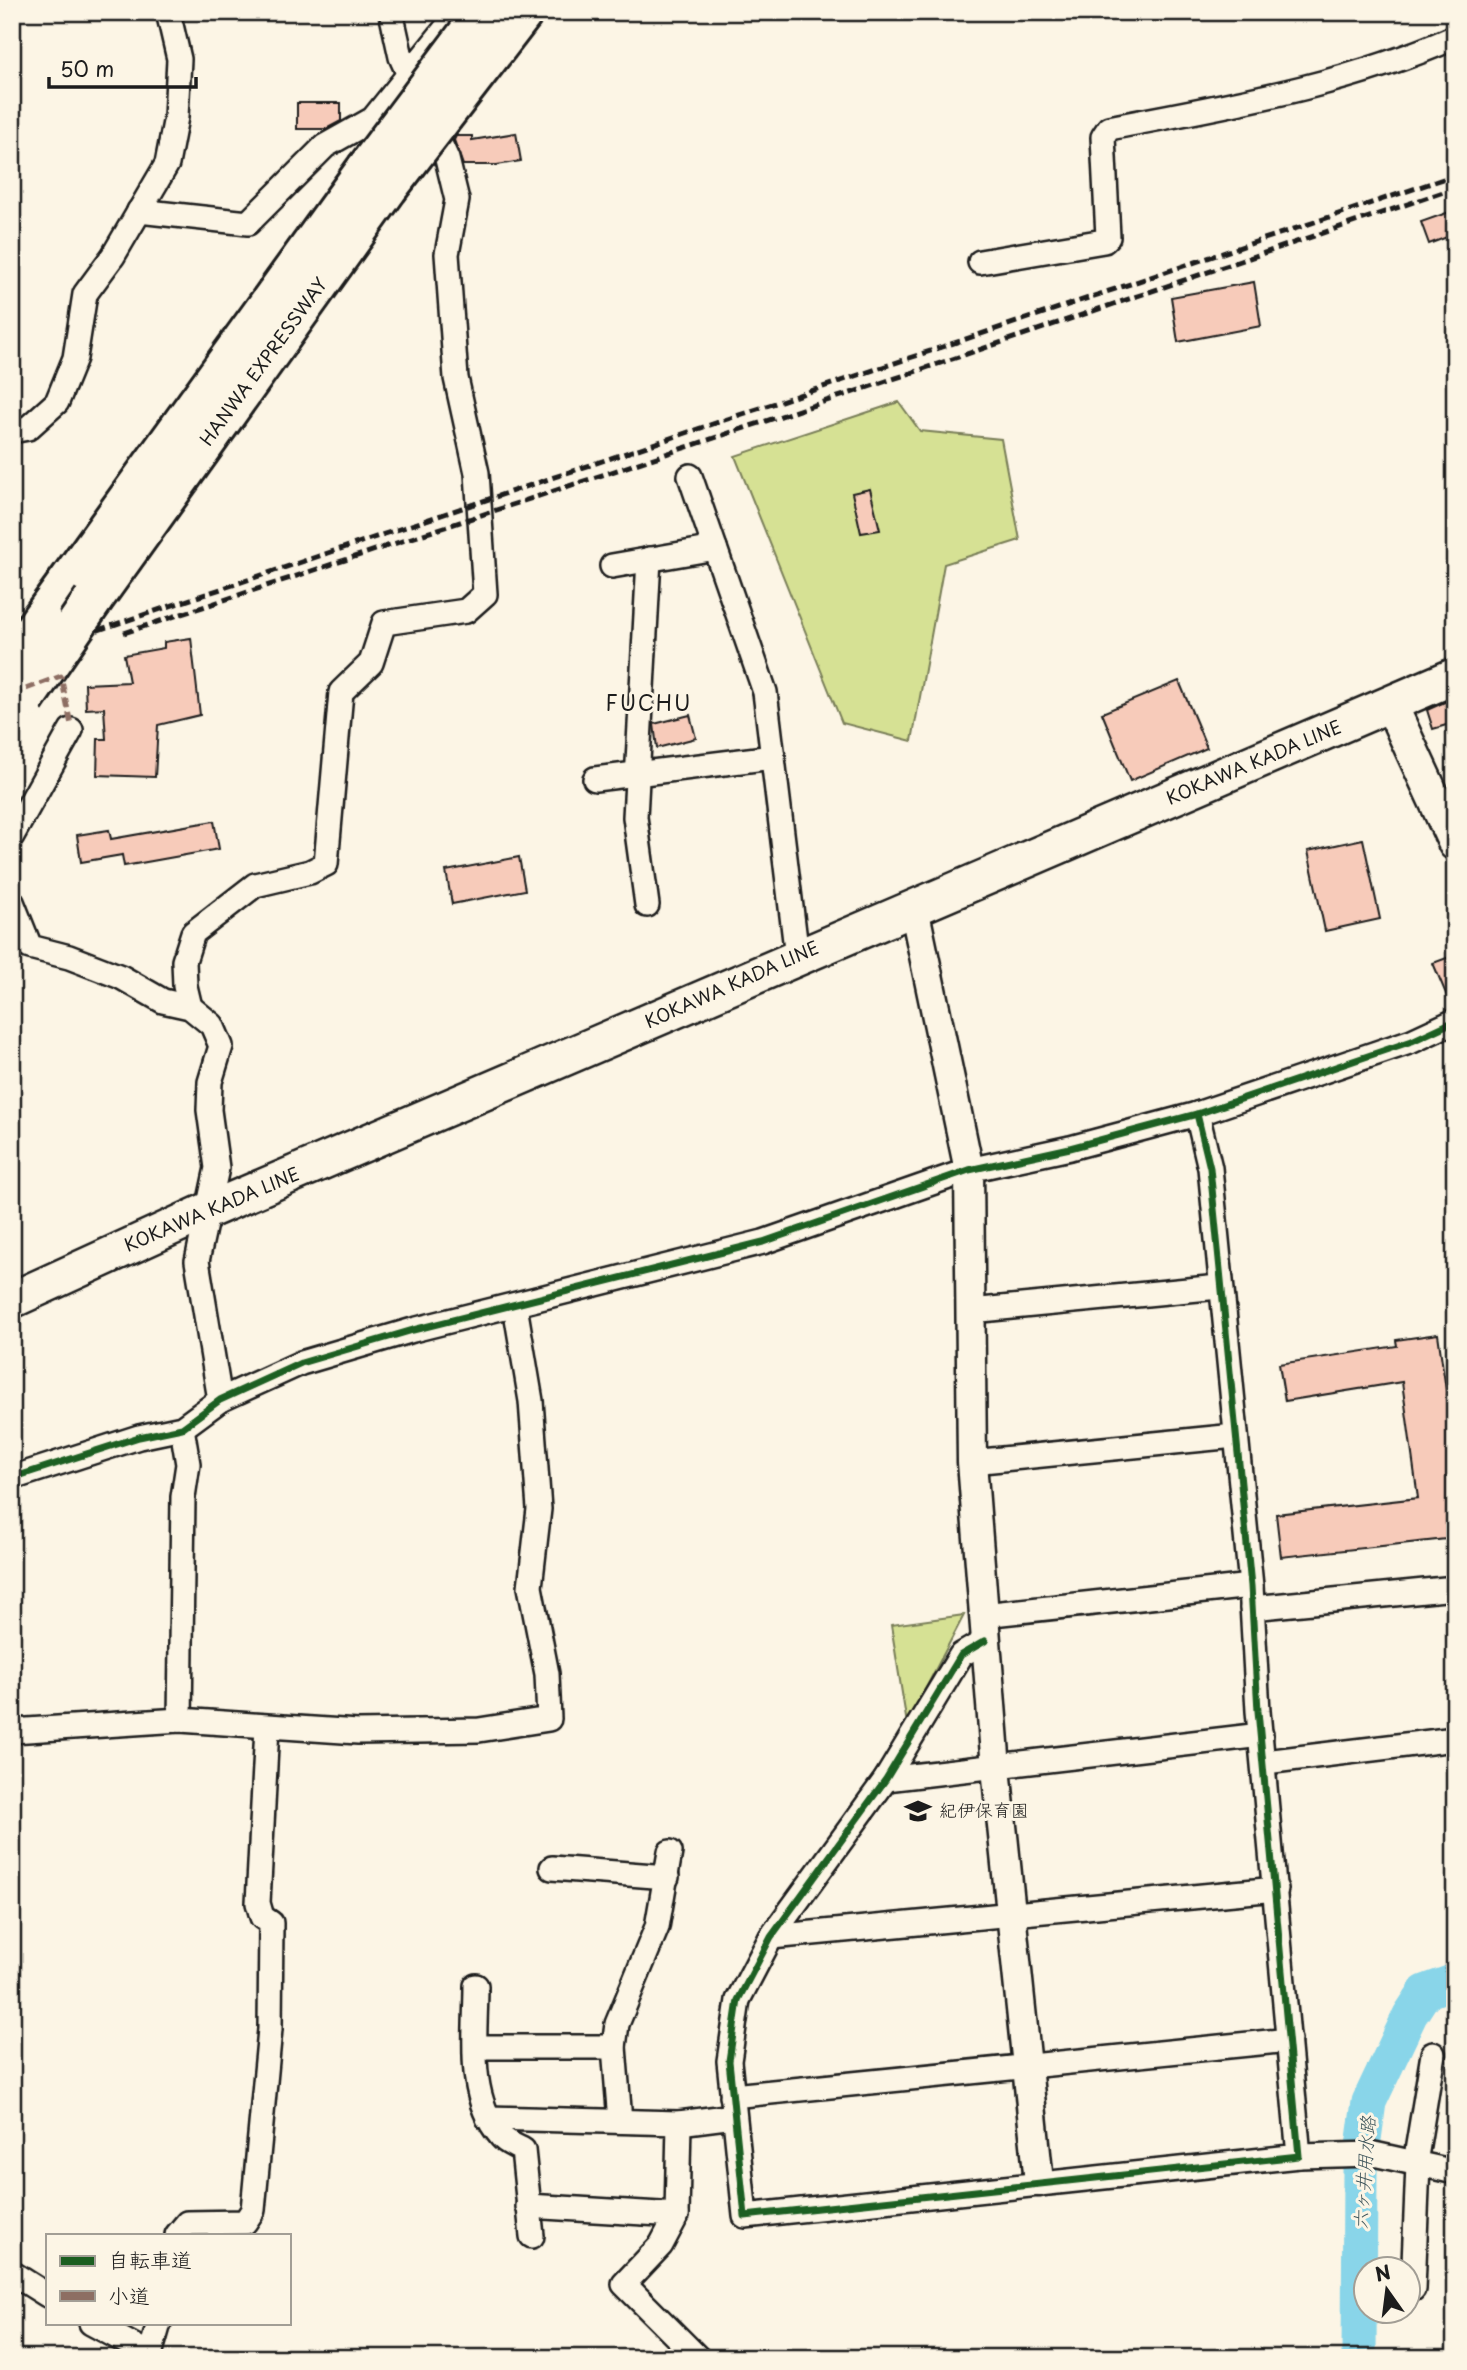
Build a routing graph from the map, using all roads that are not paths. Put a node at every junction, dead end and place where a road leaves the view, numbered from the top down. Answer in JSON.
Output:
{"nodes":[{"id":1,"x":168,"y":12,"type":"edge"},
{"id":2,"x":391,"y":12,"type":"edge"},
{"id":3,"x":459,"y":12,"type":"edge"},
{"id":4,"x":484,"y":12,"type":"edge"},
{"id":5,"x":524,"y":12,"type":"edge"},
{"id":6,"x":1455,"y":37,"type":"edge"},
{"id":7,"x":408,"y":75,"type":"junction"},
{"id":8,"x":377,"y":179,"type":"junction"},
{"id":9,"x":139,"y":211,"type":"junction"},
{"id":10,"x":980,"y":262,"type":"dead end"},
{"id":11,"x":12,"y":430,"type":"edge"},
{"id":12,"x":690,"y":476,"type":"dead end"},
{"id":13,"x":715,"y":548,"type":"junction"},
{"id":14,"x":649,"y":559,"type":"junction"},
{"id":15,"x":612,"y":566,"type":"dead end"},
{"id":16,"x":12,"y":661,"type":"edge"},
{"id":17,"x":1455,"y":676,"type":"edge"},
{"id":18,"x":1391,"y":705,"type":"junction"},
{"id":19,"x":19,"y":708,"type":"edge"},
{"id":20,"x":71,"y":730,"type":"dead end"},
{"id":21,"x":773,"y":758,"type":"junction"},
{"id":22,"x":636,"y":775,"type":"junction"},
{"id":23,"x":595,"y":779,"type":"dead end"},
{"id":24,"x":12,"y":835,"type":"edge"},
{"id":25,"x":1455,"y":844,"type":"edge"},
{"id":26,"x":12,"y":901,"type":"edge"},
{"id":27,"x":647,"y":905,"type":"dead end"},
{"id":28,"x":914,"y":908,"type":"junction"},
{"id":29,"x":797,"y":957,"type":"junction"},
{"id":30,"x":190,"y":1007,"type":"junction"},
{"id":31,"x":1455,"y":1021,"type":"edge"},
{"id":32,"x":1197,"y":1114,"type":"junction"},
{"id":33,"x":968,"y":1170,"type":"junction"},
{"id":34,"x":207,"y":1211,"type":"junction"},
{"id":35,"x":1219,"y":1287,"type":"junction"},
{"id":36,"x":12,"y":1300,"type":"edge"},
{"id":37,"x":515,"y":1306,"type":"junction"},
{"id":38,"x":971,"y":1311,"type":"junction"},
{"id":39,"x":220,"y":1400,"type":"junction"},
{"id":40,"x":182,"y":1428,"type":"junction"},
{"id":41,"x":1235,"y":1436,"type":"junction"},
{"id":42,"x":972,"y":1462,"type":"junction"},
{"id":43,"x":12,"y":1478,"type":"edge"},
{"id":44,"x":1455,"y":1588,"type":"edge"},
{"id":45,"x":1251,"y":1597,"type":"junction"},
{"id":46,"x":984,"y":1628,"type":"junction"},
{"id":47,"x":180,"y":1720,"type":"junction"},
{"id":48,"x":267,"y":1727,"type":"junction"},
{"id":49,"x":12,"y":1731,"type":"edge"},
{"id":50,"x":1261,"y":1735,"type":"junction"},
{"id":51,"x":1455,"y":1739,"type":"edge"},
{"id":52,"x":1265,"y":1762,"type":"junction"},
{"id":53,"x":996,"y":1768,"type":"junction"},
{"id":54,"x":886,"y":1779,"type":"junction"},
{"id":55,"x":670,"y":1852,"type":"dead end"},
{"id":56,"x":552,"y":1868,"type":"dead end"},
{"id":57,"x":667,"y":1877,"type":"junction"},
{"id":58,"x":1276,"y":1888,"type":"junction"},
{"id":59,"x":1012,"y":1915,"type":"junction"},
{"id":60,"x":771,"y":1937,"type":"junction"},
{"id":61,"x":476,"y":1986,"type":"dead end"},
{"id":62,"x":1289,"y":2040,"type":"junction"},
{"id":63,"x":476,"y":2047,"type":"junction"},
{"id":64,"x":614,"y":2047,"type":"junction"},
{"id":65,"x":1433,"y":2054,"type":"dead end"},
{"id":66,"x":1027,"y":2067,"type":"junction"},
{"id":67,"x":733,"y":2106,"type":"junction"},
{"id":68,"x":488,"y":2118,"type":"junction"},
{"id":69,"x":620,"y":2122,"type":"junction"},
{"id":70,"x":680,"y":2123,"type":"junction"},
{"id":71,"x":1299,"y":2156,"type":"junction"},
{"id":72,"x":1416,"y":2164,"type":"junction"},
{"id":73,"x":1455,"y":2172,"type":"edge"},
{"id":74,"x":1039,"y":2182,"type":"junction"},
{"id":75,"x":528,"y":2206,"type":"junction"},
{"id":76,"x":677,"y":2215,"type":"junction"},
{"id":77,"x":178,"y":2234,"type":"edge"},
{"id":78,"x":532,"y":2236,"type":"dead end"},
{"id":79,"x":1414,"y":2254,"type":"edge"},
{"id":80,"x":12,"y":2273,"type":"edge"},
{"id":81,"x":46,"y":2294,"type":"edge"},
{"id":82,"x":93,"y":2324,"type":"edge"},
{"id":83,"x":159,"y":2324,"type":"edge"},
{"id":84,"x":150,"y":2356,"type":"edge"},
{"id":85,"x":698,"y":2358,"type":"edge"}],
"edges":[{"from":1,"to":9,"type":"street"},
{"from":2,"to":7,"type":"street"},
{"from":3,"to":7,"type":"street"},
{"from":4,"to":8,"type":"highway","name":"HANWA EXPRESSWAY","bridge":true},
{"from":5,"to":8,"type":"highway","name":"HANWA EXPRESSWAY","bridge":true},
{"from":6,"to":10,"type":"street"},
{"from":7,"to":9,"type":"street"},
{"from":7,"to":30,"type":"street"},
{"from":8,"to":16,"type":"highway","name":"HANWA EXPRESSWAY","bridge":true},
{"from":8,"to":19,"type":"highway","name":"HANWA EXPRESSWAY","bridge":true},
{"from":9,"to":11,"type":"street"},
{"from":12,"to":13,"type":"street"},
{"from":13,"to":14,"type":"street"},
{"from":13,"to":21,"type":"street"},
{"from":14,"to":15,"type":"street"},
{"from":14,"to":22,"type":"street"},
{"from":17,"to":18,"type":"main road","name":"KOKAWA KADA LINE"},
{"from":18,"to":25,"type":"main road"},
{"from":18,"to":28,"type":"main road","name":"KOKAWA KADA LINE"},
{"from":20,"to":24,"type":"street"},
{"from":21,"to":22,"type":"street"},
{"from":21,"to":29,"type":"street"},
{"from":22,"to":23,"type":"street"},
{"from":22,"to":27,"type":"street"},
{"from":26,"to":30,"type":"street"},
{"from":28,"to":29,"type":"main road","name":"KOKAWA KADA LINE"},
{"from":28,"to":33,"type":"street"},
{"from":29,"to":34,"type":"main road","name":"KOKAWA KADA LINE"},
{"from":30,"to":34,"type":"street"},
{"from":31,"to":32,"type":"street"},
{"from":32,"to":33,"type":"street"},
{"from":32,"to":35,"type":"street"},
{"from":33,"to":37,"type":"street"},
{"from":33,"to":38,"type":"street"},
{"from":34,"to":36,"type":"main road","name":"KOKAWA KADA LINE"},
{"from":34,"to":39,"type":"street"},
{"from":35,"to":38,"type":"street"},
{"from":35,"to":41,"type":"street"},
{"from":37,"to":39,"type":"street"},
{"from":37,"to":48,"type":"street"},
{"from":38,"to":42,"type":"street"},
{"from":39,"to":40,"type":"street"},
{"from":40,"to":43,"type":"street"},
{"from":40,"to":47,"type":"street"},
{"from":41,"to":42,"type":"street"},
{"from":41,"to":45,"type":"street"},
{"from":42,"to":46,"type":"street"},
{"from":44,"to":45,"type":"street"},
{"from":45,"to":46,"type":"street"},
{"from":45,"to":50,"type":"street"},
{"from":46,"to":53,"type":"street"},
{"from":46,"to":54,"type":"street"},
{"from":47,"to":48,"type":"street"},
{"from":47,"to":49,"type":"street"},
{"from":48,"to":77,"type":"street"},
{"from":50,"to":52,"type":"street"},
{"from":50,"to":53,"type":"street"},
{"from":51,"to":52,"type":"street"},
{"from":52,"to":58,"type":"street"},
{"from":53,"to":54,"type":"street"},
{"from":53,"to":59,"type":"street"},
{"from":54,"to":60,"type":"street"},
{"from":55,"to":57,"type":"street"},
{"from":56,"to":57,"type":"street"},
{"from":57,"to":64,"type":"street"},
{"from":58,"to":59,"type":"street"},
{"from":58,"to":62,"type":"street"},
{"from":59,"to":60,"type":"street"},
{"from":59,"to":66,"type":"street"},
{"from":60,"to":67,"type":"street"},
{"from":61,"to":63,"type":"street"},
{"from":62,"to":66,"type":"street"},
{"from":62,"to":71,"type":"street"},
{"from":63,"to":64,"type":"street"},
{"from":63,"to":68,"type":"street"},
{"from":64,"to":69,"type":"street"},
{"from":65,"to":72,"type":"street"},
{"from":66,"to":67,"type":"street"},
{"from":66,"to":74,"type":"street"},
{"from":67,"to":70,"type":"street"},
{"from":67,"to":74,"type":"street"},
{"from":68,"to":69,"type":"street"},
{"from":68,"to":75,"type":"street"},
{"from":69,"to":70,"type":"street"},
{"from":70,"to":76,"type":"street"},
{"from":71,"to":72,"type":"street"},
{"from":71,"to":74,"type":"street"},
{"from":72,"to":73,"type":"street"},
{"from":72,"to":79,"type":"street"},
{"from":75,"to":76,"type":"street"},
{"from":75,"to":78,"type":"street"},
{"from":76,"to":85,"type":"street"},
{"from":80,"to":81,"type":"street"},
{"from":82,"to":84,"type":"street"},
{"from":83,"to":84,"type":"street"}]}
